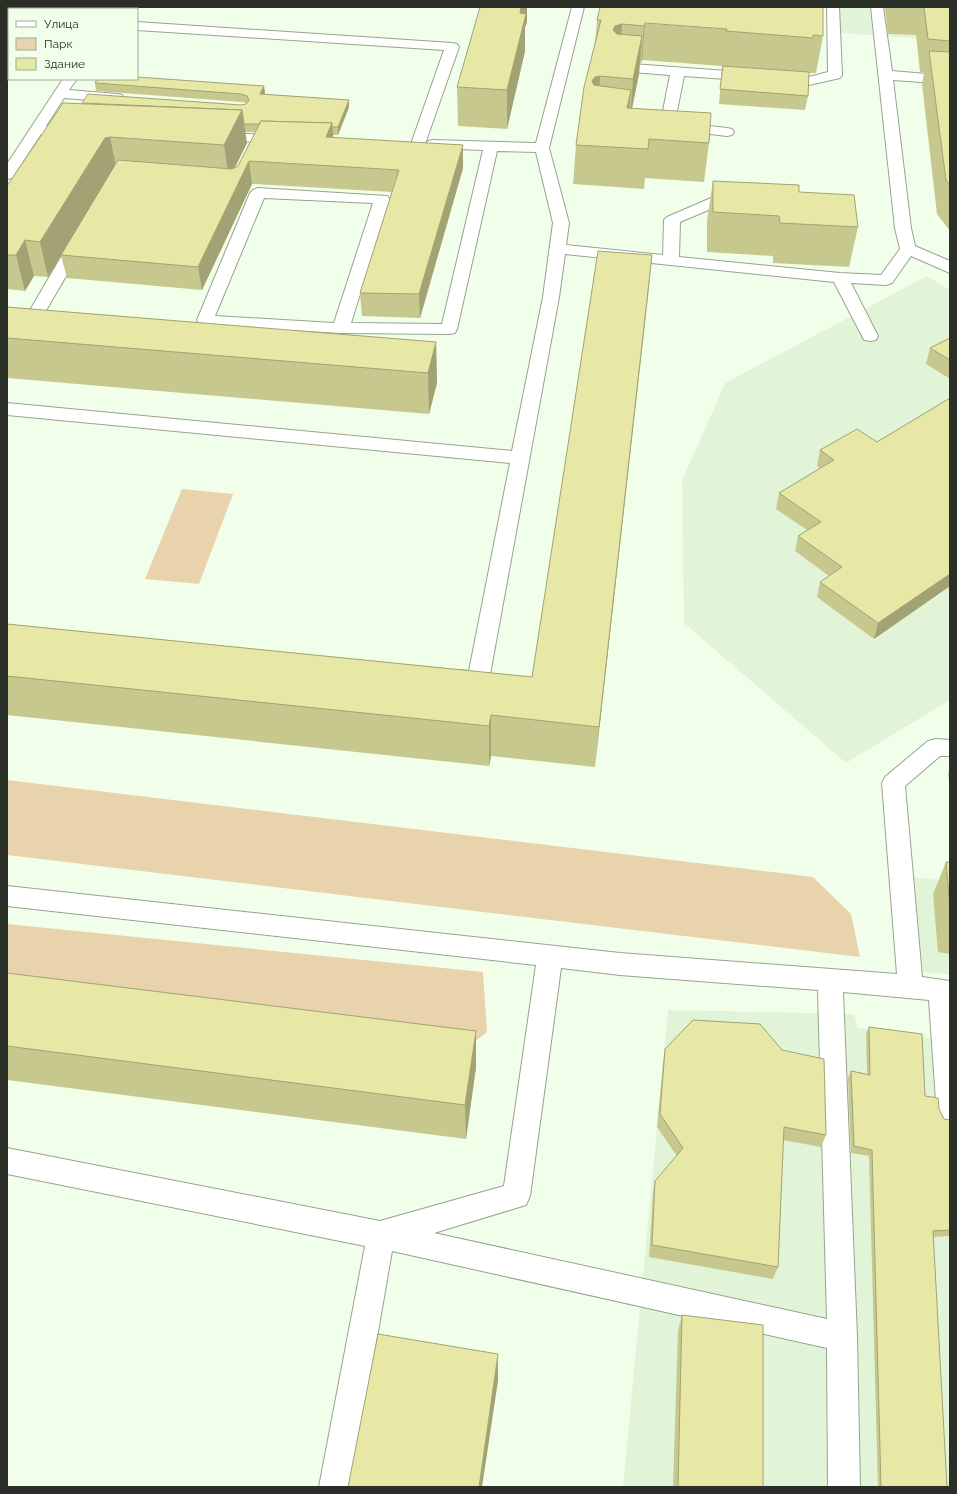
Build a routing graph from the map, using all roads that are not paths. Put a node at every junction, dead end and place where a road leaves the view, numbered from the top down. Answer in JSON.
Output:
{"nodes":[{"id":1,"x":578,"y":7,"type":"edge"},
{"id":2,"x":833,"y":7,"type":"edge"},
{"id":3,"x":877,"y":7,"type":"edge"},
{"id":4,"x":138,"y":26,"type":"edge"},
{"id":5,"x":619,"y":67,"type":"edge"},
{"id":6,"x":678,"y":71,"type":"junction"},
{"id":7,"x":886,"y":75,"type":"junction"},
{"id":8,"x":69,"y":80,"type":"edge"},
{"id":9,"x":950,"y":80,"type":"edge"},
{"id":10,"x":60,"y":94,"type":"junction"},
{"id":11,"x":132,"y":99,"type":"edge"},
{"id":12,"x":652,"y":125,"type":"edge"},
{"id":13,"x":668,"y":126,"type":"junction"},
{"id":14,"x":37,"y":130,"type":"junction"},
{"id":15,"x":92,"y":132,"type":"edge"},
{"id":16,"x":726,"y":132,"type":"dead end"},
{"id":17,"x":203,"y":136,"type":"edge"},
{"id":18,"x":298,"y":139,"type":"edge"},
{"id":19,"x":402,"y":143,"type":"edge"},
{"id":20,"x":418,"y":144,"type":"junction"},
{"id":21,"x":491,"y":147,"type":"junction"},
{"id":22,"x":542,"y":148,"type":"junction"},
{"id":23,"x":7,"y":175,"type":"edge"},
{"id":24,"x":752,"y":203,"type":"edge"},
{"id":25,"x":88,"y":225,"type":"edge"},
{"id":26,"x":558,"y":249,"type":"junction"},
{"id":27,"x":908,"y":249,"type":"junction"},
{"id":28,"x":671,"y":260,"type":"junction"},
{"id":29,"x":950,"y":268,"type":"edge"},
{"id":30,"x":840,"y":278,"type":"junction"},
{"id":31,"x":7,"y":320,"type":"edge"},
{"id":32,"x":341,"y":328,"type":"junction"},
{"id":33,"x":870,"y":336,"type":"dead end"},
{"id":34,"x":7,"y":409,"type":"edge"},
{"id":35,"x":520,"y":458,"type":"junction"},
{"id":36,"x":439,"y":676,"type":"edge"},
{"id":37,"x":950,"y":748,"type":"edge"},
{"id":38,"x":7,"y":896,"type":"edge"},
{"id":39,"x":550,"y":956,"type":"junction"},
{"id":40,"x":830,"y":980,"type":"junction"},
{"id":41,"x":910,"y":986,"type":"junction"},
{"id":42,"x":945,"y":991,"type":"edge"},
{"id":43,"x":948,"y":1061,"type":"edge"},
{"id":44,"x":950,"y":1115,"type":"edge"},
{"id":45,"x":7,"y":1161,"type":"edge"},
{"id":46,"x":381,"y":1235,"type":"junction"},
{"id":47,"x":842,"y":1336,"type":"junction"},
{"id":48,"x":335,"y":1487,"type":"edge"},
{"id":49,"x":844,"y":1487,"type":"edge"}],
"edges":[{"from":1,"to":22,"type":"street"},
{"from":2,"to":6,"type":"street"},
{"from":3,"to":7,"type":"street"},
{"from":4,"to":20,"type":"street"},
{"from":5,"to":6,"type":"street"},
{"from":6,"to":13,"type":"street"},
{"from":7,"to":9,"type":"street"},
{"from":7,"to":27,"type":"street"},
{"from":8,"to":10,"type":"street"},
{"from":10,"to":11,"type":"street"},
{"from":10,"to":14,"type":"street"},
{"from":12,"to":13,"type":"street"},
{"from":13,"to":16,"type":"street"},
{"from":14,"to":15,"type":"street"},
{"from":14,"to":23,"type":"street"},
{"from":17,"to":18,"type":"street"},
{"from":19,"to":20,"type":"street"},
{"from":20,"to":21,"type":"street"},
{"from":21,"to":22,"type":"street"},
{"from":21,"to":32,"type":"street"},
{"from":22,"to":26,"type":"street"},
{"from":24,"to":28,"type":"street"},
{"from":25,"to":31,"type":"street"},
{"from":26,"to":28,"type":"street"},
{"from":26,"to":35,"type":"street"},
{"from":27,"to":29,"type":"street"},
{"from":27,"to":30,"type":"street"},
{"from":28,"to":30,"type":"street"},
{"from":30,"to":33,"type":"street"},
{"from":32,"to":32,"type":"street"},
{"from":34,"to":35,"type":"street"},
{"from":35,"to":36,"type":"street"},
{"from":37,"to":41,"type":"street"},
{"from":38,"to":39,"type":"street"},
{"from":39,"to":40,"type":"street"},
{"from":39,"to":46,"type":"street"},
{"from":40,"to":41,"type":"street"},
{"from":40,"to":47,"type":"street"},
{"from":41,"to":42,"type":"street"},
{"from":42,"to":43,"type":"street"},
{"from":43,"to":44,"type":"street"},
{"from":45,"to":46,"type":"street"},
{"from":46,"to":47,"type":"street"},
{"from":46,"to":48,"type":"street"},
{"from":47,"to":49,"type":"street"}]}
